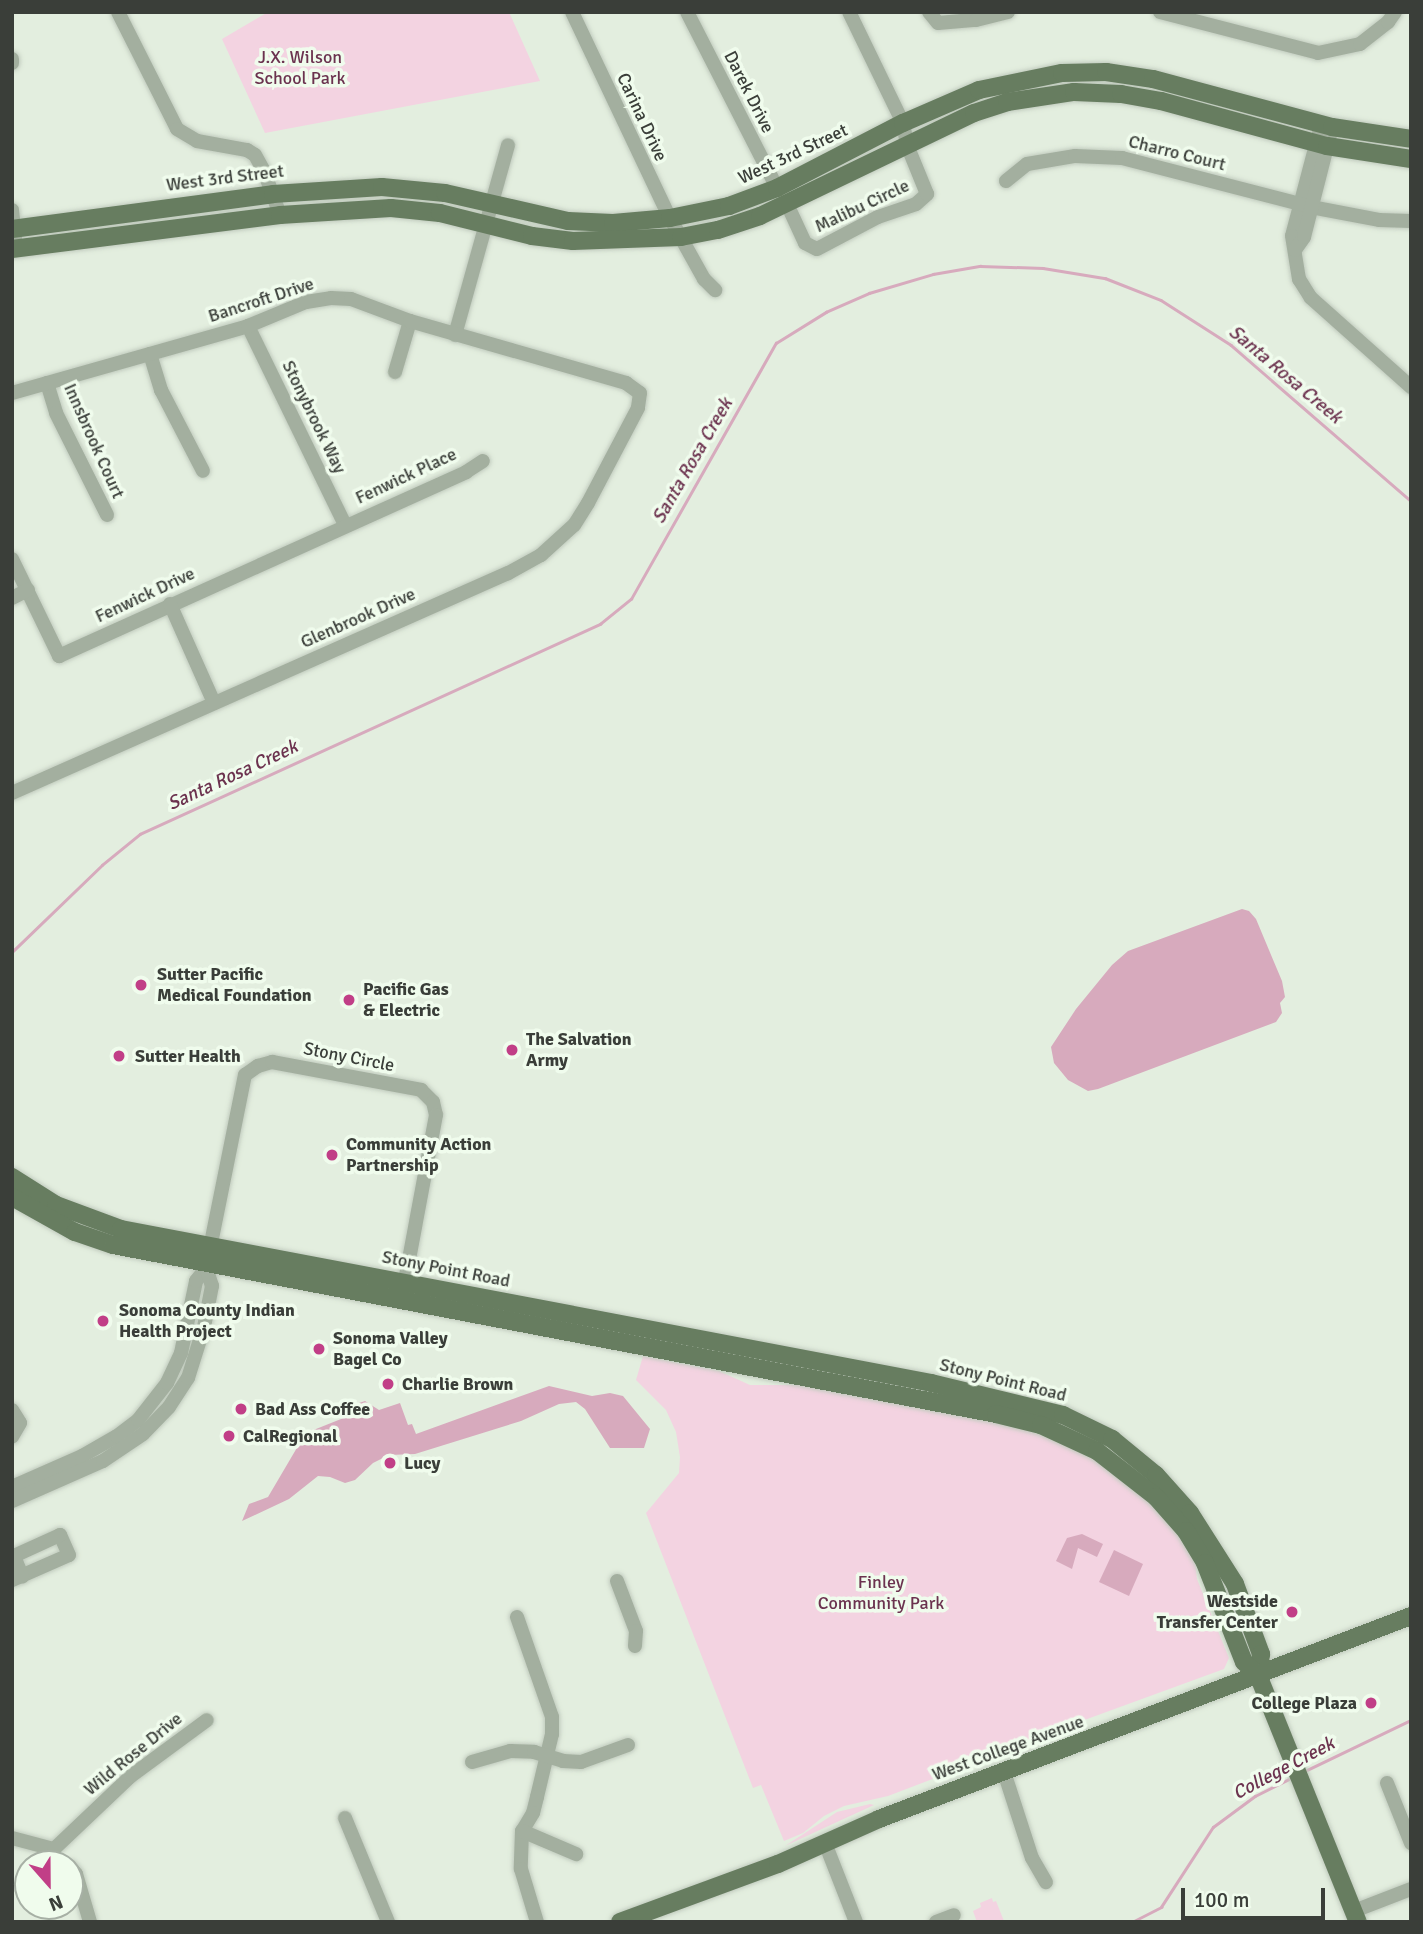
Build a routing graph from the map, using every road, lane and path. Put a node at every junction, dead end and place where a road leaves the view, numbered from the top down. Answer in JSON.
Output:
{"nodes":[{"id":1,"x":118,"y":12,"type":"edge"},
{"id":2,"x":572,"y":12,"type":"edge"},
{"id":3,"x":687,"y":12,"type":"edge"},
{"id":4,"x":849,"y":12,"type":"edge"},
{"id":5,"x":929,"y":12,"type":"edge"},
{"id":6,"x":1008,"y":12,"type":"edge"},
{"id":7,"x":1160,"y":12,"type":"edge"},
{"id":8,"x":1395,"y":12,"type":"edge"},
{"id":9,"x":903,"y":123,"type":"junction"},
{"id":10,"x":1327,"y":125,"type":"junction"},
{"id":11,"x":1411,"y":139,"type":"edge"},
{"id":12,"x":1322,"y":144,"type":"junction"},
{"id":13,"x":508,"y":145,"type":"dead end"},
{"id":14,"x":907,"y":145,"type":"junction"},
{"id":15,"x":1411,"y":159,"type":"edge"},
{"id":16,"x":1006,"y":181,"type":"dead end"},
{"id":17,"x":777,"y":188,"type":"junction"},
{"id":18,"x":273,"y":194,"type":"junction"},
{"id":19,"x":492,"y":204,"type":"junction"},
{"id":20,"x":787,"y":204,"type":"junction"},
{"id":21,"x":1306,"y":206,"type":"junction"},
{"id":22,"x":12,"y":209,"type":"edge"},
{"id":23,"x":280,"y":215,"type":"junction"},
{"id":24,"x":670,"y":218,"type":"junction"},
{"id":25,"x":1411,"y":221,"type":"edge"},
{"id":26,"x":486,"y":224,"type":"junction"},
{"id":27,"x":14,"y":228,"type":"edge"},
{"id":28,"x":681,"y":237,"type":"junction"},
{"id":29,"x":13,"y":249,"type":"edge"},
{"id":30,"x":715,"y":290,"type":"dead end"},
{"id":31,"x":410,"y":321,"type":"junction"},
{"id":32,"x":248,"y":326,"type":"junction"},
{"id":33,"x":455,"y":335,"type":"junction"},
{"id":34,"x":150,"y":355,"type":"junction"},
{"id":35,"x":395,"y":372,"type":"dead end"},
{"id":36,"x":47,"y":383,"type":"junction"},
{"id":37,"x":1411,"y":387,"type":"edge"},
{"id":38,"x":12,"y":393,"type":"edge"},
{"id":39,"x":640,"y":393,"type":"joint"},
{"id":40,"x":483,"y":461,"type":"dead end"},
{"id":41,"x":203,"y":471,"type":"dead end"},
{"id":42,"x":107,"y":515,"type":"dead end"},
{"id":43,"x":345,"y":526,"type":"junction"},
{"id":44,"x":12,"y":559,"type":"edge"},
{"id":45,"x":28,"y":590,"type":"junction"},
{"id":46,"x":12,"y":598,"type":"edge"},
{"id":47,"x":170,"y":604,"type":"junction"},
{"id":48,"x":214,"y":703,"type":"junction"},
{"id":49,"x":13,"y":792,"type":"edge"},
{"id":50,"x":12,"y":1177,"type":"edge"},
{"id":51,"x":12,"y":1197,"type":"edge"},
{"id":52,"x":208,"y":1258,"type":"junction"},
{"id":53,"x":403,"y":1292,"type":"junction"},
{"id":54,"x":12,"y":1410,"type":"edge"},
{"id":55,"x":12,"y":1437,"type":"edge"},
{"id":56,"x":12,"y":1487,"type":"edge"},
{"id":57,"x":12,"y":1501,"type":"edge"},
{"id":58,"x":1161,"y":1503,"type":"junction"},
{"id":59,"x":1216,"y":1552,"type":"junction"},
{"id":60,"x":617,"y":1581,"type":"dead end"},
{"id":61,"x":1411,"y":1616,"type":"edge"},
{"id":62,"x":517,"y":1617,"type":"dead end"},
{"id":63,"x":635,"y":1646,"type":"dead end"},
{"id":64,"x":1258,"y":1675,"type":"junction"},
{"id":65,"x":207,"y":1720,"type":"dead end"},
{"id":66,"x":628,"y":1745,"type":"dead end"},
{"id":67,"x":547,"y":1755,"type":"junction"},
{"id":68,"x":472,"y":1762,"type":"dead end"},
{"id":69,"x":1004,"y":1772,"type":"junction"},
{"id":70,"x":1387,"y":1783,"type":"dead end"},
{"id":71,"x":345,"y":1818,"type":"dead end"},
{"id":72,"x":522,"y":1831,"type":"junction"},
{"id":73,"x":12,"y":1838,"type":"edge"},
{"id":74,"x":825,"y":1843,"type":"junction"},
{"id":75,"x":1411,"y":1843,"type":"edge"},
{"id":76,"x":54,"y":1849,"type":"joint"},
{"id":77,"x":576,"y":1854,"type":"dead end"},
{"id":78,"x":1046,"y":1882,"type":"dead end"},
{"id":79,"x":1411,"y":1889,"type":"edge"},
{"id":80,"x":84,"y":1901,"type":"edge"},
{"id":81,"x":954,"y":1915,"type":"dead end"},
{"id":82,"x":650,"y":1916,"type":"edge"},
{"id":83,"x":1356,"y":1916,"type":"edge"},
{"id":84,"x":90,"y":1922,"type":"edge"},
{"id":85,"x":388,"y":1922,"type":"edge"},
{"id":86,"x":537,"y":1922,"type":"edge"},
{"id":87,"x":620,"y":1922,"type":"edge"},
{"id":88,"x":856,"y":1922,"type":"edge"},
{"id":89,"x":936,"y":1922,"type":"edge"}],
"edges":[{"from":1,"to":18,"type":"street"},
{"from":2,"to":24,"type":"street","name":"Carina Drive"},
{"from":3,"to":17,"type":"street","name":"Darek Drive"},
{"from":4,"to":9,"type":"street"},
{"from":5,"to":6,"type":"street"},
{"from":7,"to":8,"type":"street"},
{"from":9,"to":10,"type":"main road","name":"West 3rd Street"},
{"from":9,"to":14,"type":"street"},
{"from":9,"to":17,"type":"main road","name":"West 3rd Street"},
{"from":10,"to":11,"type":"main road","name":"West 3rd Street"},
{"from":10,"to":12,"type":"street"},
{"from":12,"to":14,"type":"main road"},
{"from":12,"to":15,"type":"main road"},
{"from":12,"to":21,"type":"street"},
{"from":13,"to":19,"type":"street"},
{"from":14,"to":20,"type":"main road"},
{"from":14,"to":20,"type":"street","name":"Malibu Circle"},
{"from":16,"to":21,"type":"street","name":"Charro Court"},
{"from":17,"to":24,"type":"main road","name":"West 3rd Street"},
{"from":18,"to":19,"type":"main road","name":"West 3rd Street"},
{"from":18,"to":23,"type":"street"},
{"from":18,"to":27,"type":"main road","name":"West 3rd Street"},
{"from":19,"to":24,"type":"main road","name":"West 3rd Street"},
{"from":19,"to":26,"type":"street"},
{"from":20,"to":28,"type":"main road"},
{"from":21,"to":25,"type":"street","name":"Charro Court"},
{"from":21,"to":37,"type":"street"},
{"from":22,"to":27,"type":"street"},
{"from":23,"to":26,"type":"main road"},
{"from":23,"to":29,"type":"main road"},
{"from":24,"to":28,"type":"street","name":"Carina Drive"},
{"from":26,"to":28,"type":"main road"},
{"from":26,"to":33,"type":"street"},
{"from":27,"to":29,"type":"street"},
{"from":28,"to":30,"type":"street","name":"Carina Drive"},
{"from":31,"to":32,"type":"street","name":"Bancroft Drive"},
{"from":31,"to":33,"type":"street","name":"Bancroft Drive"},
{"from":31,"to":35,"type":"street"},
{"from":32,"to":34,"type":"street","name":"Bancroft Drive"},
{"from":32,"to":43,"type":"street","name":"Stonybrook Way"},
{"from":33,"to":39,"type":"street","name":"Bancroft Drive"},
{"from":34,"to":36,"type":"street","name":"Bancroft Drive"},
{"from":34,"to":41,"type":"street"},
{"from":36,"to":38,"type":"street","name":"Bancroft Drive"},
{"from":36,"to":42,"type":"street","name":"Innsbrook Court"},
{"from":39,"to":48,"type":"street","name":"Glenbrook Drive"},
{"from":40,"to":43,"type":"street","name":"Fenwick Place"},
{"from":43,"to":47,"type":"street","name":"Fenwick Drive"},
{"from":44,"to":45,"type":"street","name":"Fenwick Drive"},
{"from":45,"to":46,"type":"street"},
{"from":45,"to":47,"type":"street","name":"Fenwick Drive"},
{"from":47,"to":48,"type":"street"},
{"from":48,"to":49,"type":"street","name":"Glenbrook Drive"},
{"from":50,"to":52,"type":"main road","name":"Stony Point Road"},
{"from":51,"to":52,"type":"main road","name":"Stony Point Road"},
{"from":52,"to":53,"type":"main road","name":"Stony Point Road"},
{"from":52,"to":53,"type":"street","name":"Stony Circle"},
{"from":52,"to":56,"type":"street"},
{"from":52,"to":57,"type":"street"},
{"from":53,"to":58,"type":"main road","name":"Stony Point Road"},
{"from":53,"to":59,"type":"main road","name":"Stony Point Road"},
{"from":54,"to":55,"type":"street"},
{"from":58,"to":59,"type":"main road"},
{"from":58,"to":64,"type":"main road","name":"Stony Point Road"},
{"from":59,"to":64,"type":"main road","name":"Stony Point Road"},
{"from":60,"to":63,"type":"street"},
{"from":61,"to":64,"type":"main road","name":"West College Avenue"},
{"from":62,"to":67,"type":"street"},
{"from":64,"to":69,"type":"main road","name":"West College Avenue"},
{"from":64,"to":83,"type":"main road"},
{"from":65,"to":76,"type":"street","name":"Wild Rose Drive"},
{"from":66,"to":67,"type":"street"},
{"from":67,"to":68,"type":"street"},
{"from":67,"to":72,"type":"street"},
{"from":69,"to":74,"type":"main road","name":"West College Avenue"},
{"from":69,"to":78,"type":"street"},
{"from":70,"to":75,"type":"street"},
{"from":71,"to":85,"type":"street"},
{"from":72,"to":77,"type":"street"},
{"from":72,"to":86,"type":"street"},
{"from":73,"to":76,"type":"street"},
{"from":74,"to":82,"type":"main road","name":"West College Avenue"},
{"from":74,"to":88,"type":"street"},
{"from":79,"to":83,"type":"street"},
{"from":80,"to":84,"type":"street"},
{"from":81,"to":89,"type":"street"},
{"from":82,"to":87,"type":"main road","name":"West College Avenue"}]}
